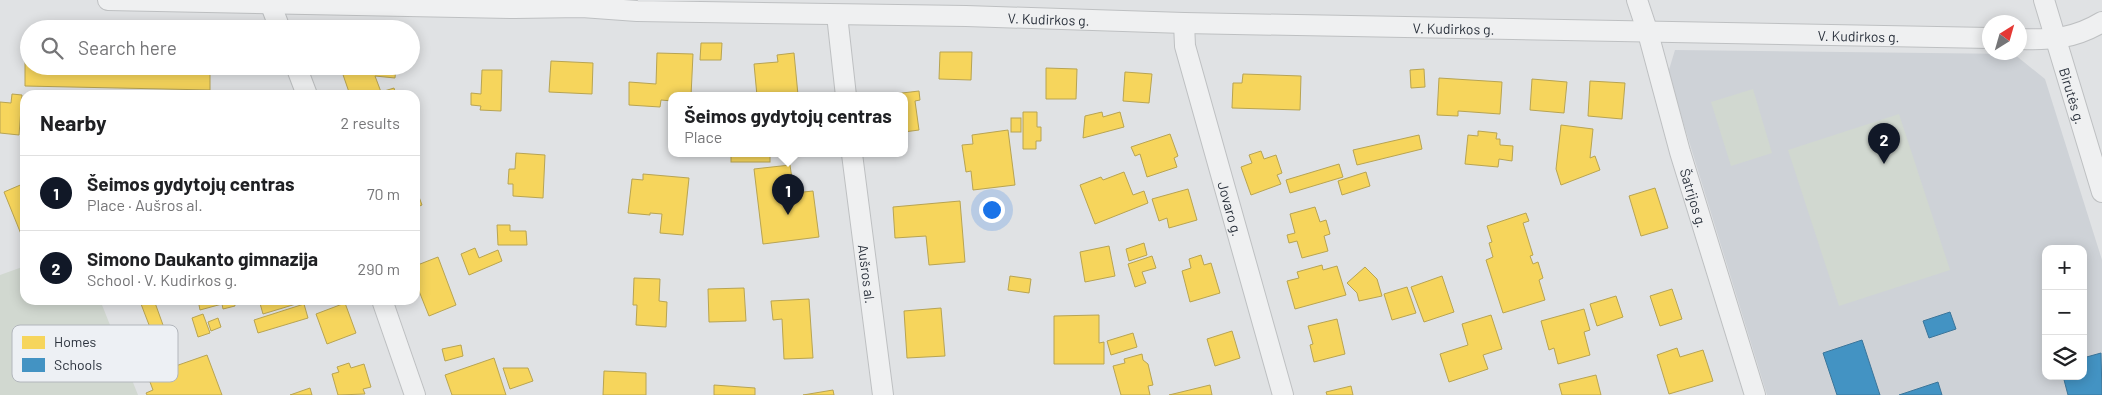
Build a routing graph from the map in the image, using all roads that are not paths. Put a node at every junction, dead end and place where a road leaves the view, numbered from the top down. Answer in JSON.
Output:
{"nodes":[{"id":1,"x":108,"y":0,"type":"edge"},
{"id":2,"x":1637,"y":0,"type":"edge"},
{"id":3,"x":2044,"y":0,"type":"edge"},
{"id":4,"x":269,"y":2,"type":"edge"},
{"id":5,"x":837,"y":15,"type":"junction"},
{"id":6,"x":276,"y":20,"type":"edge"},
{"id":7,"x":2102,"y":22,"type":"edge"},
{"id":8,"x":1184,"y":23,"type":"junction"},
{"id":9,"x":1648,"y":33,"type":"junction"},
{"id":10,"x":1982,"y":38,"type":"edge"},
{"id":11,"x":2027,"y":39,"type":"edge"},
{"id":12,"x":2056,"y":40,"type":"junction"},
{"id":13,"x":299,"y":75,"type":"edge"},
{"id":14,"x":305,"y":90,"type":"edge"},
{"id":15,"x":846,"y":92,"type":"edge"},
{"id":16,"x":852,"y":157,"type":"edge"},
{"id":17,"x":2102,"y":192,"type":"edge"},
{"id":18,"x":384,"y":305,"type":"edge"},
{"id":19,"x":415,"y":395,"type":"edge"},
{"id":20,"x":883,"y":395,"type":"edge"},
{"id":21,"x":1283,"y":395,"type":"edge"},
{"id":22,"x":1755,"y":395,"type":"edge"}],
"edges":[{"from":1,"to":4,"type":"street","name":"V. Kudirkos g."},
{"from":2,"to":9,"type":"street","name":"Šatrijos g."},
{"from":3,"to":12,"type":"street","name":"Birutės g."},
{"from":4,"to":5,"type":"street","name":"V. Kudirkos g."},
{"from":4,"to":6,"type":"street"},
{"from":5,"to":8,"type":"street","name":"V. Kudirkos g."},
{"from":5,"to":15,"type":"street"},
{"from":7,"to":12,"type":"street"},
{"from":8,"to":9,"type":"street","name":"V. Kudirkos g."},
{"from":8,"to":21,"type":"street","name":"Jovaro g."},
{"from":9,"to":10,"type":"street","name":"V. Kudirkos g."},
{"from":9,"to":22,"type":"street","name":"Šatrijos g."},
{"from":11,"to":12,"type":"street"},
{"from":12,"to":17,"type":"street","name":"Birutės g."},
{"from":13,"to":14,"type":"street"},
{"from":16,"to":20,"type":"street","name":"Aušros al."},
{"from":18,"to":19,"type":"street"}]}
